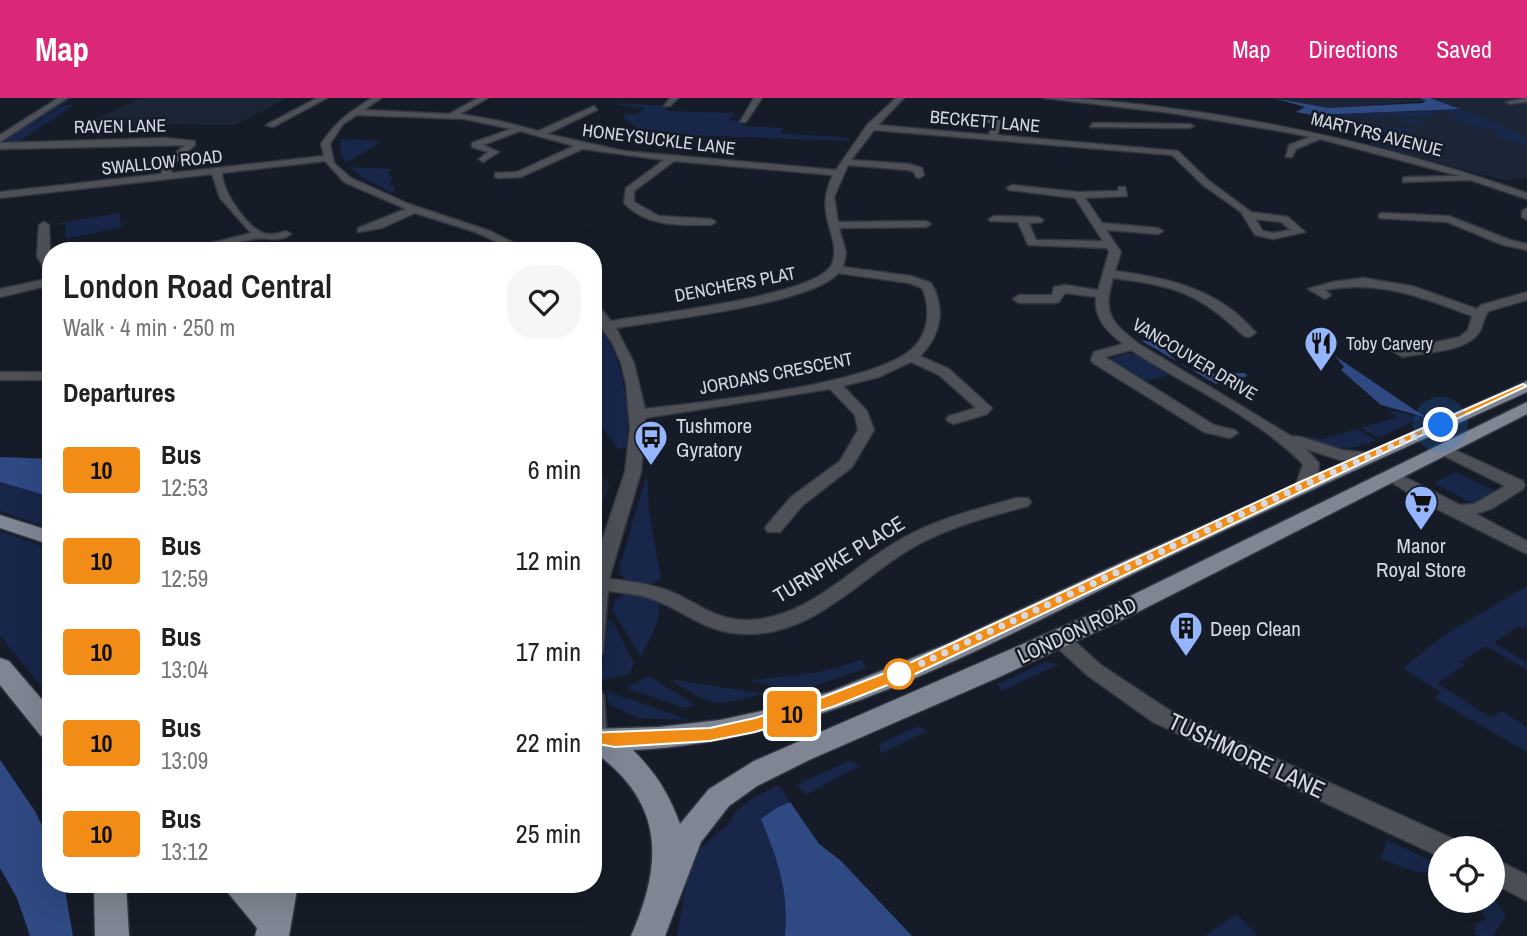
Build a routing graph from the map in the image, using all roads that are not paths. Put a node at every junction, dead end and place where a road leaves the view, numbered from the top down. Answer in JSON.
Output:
{"nodes":[{"id":1,"x":63,"y":98,"type":"edge"},
{"id":2,"x":323,"y":98,"type":"edge"},
{"id":3,"x":377,"y":98,"type":"edge"},
{"id":4,"x":758,"y":98,"type":"edge"},
{"id":5,"x":900,"y":98,"type":"edge"},
{"id":6,"x":1048,"y":98,"type":"edge"},
{"id":7,"x":484,"y":99,"type":"edge"},
{"id":8,"x":1526,"y":99,"type":"edge"},
{"id":9,"x":1086,"y":101,"type":"junction"},
{"id":10,"x":1510,"y":102,"type":"dead end"},
{"id":11,"x":311,"y":103,"type":"junction"},
{"id":12,"x":333,"y":104,"type":"dead end"},
{"id":13,"x":344,"y":104,"type":"dead end"},
{"id":14,"x":364,"y":105,"type":"junction"},
{"id":15,"x":594,"y":108,"type":"dead end"},
{"id":16,"x":352,"y":112,"type":"junction"},
{"id":17,"x":451,"y":116,"type":"junction"},
{"id":18,"x":985,"y":119,"type":"dead end"},
{"id":19,"x":743,"y":120,"type":"dead end"},
{"id":20,"x":270,"y":125,"type":"dead end"},
{"id":21,"x":1093,"y":125,"type":"junction"},
{"id":22,"x":1190,"y":126,"type":"dead end"},
{"id":23,"x":870,"y":127,"type":"junction"},
{"id":24,"x":520,"y":128,"type":"junction"},
{"id":25,"x":538,"y":134,"type":"junction"},
{"id":26,"x":1322,"y":135,"type":"junction"},
{"id":27,"x":992,"y":137,"type":"junction"},
{"id":28,"x":1,"y":140,"type":"edge"},
{"id":29,"x":582,"y":146,"type":"junction"},
{"id":30,"x":1097,"y":146,"type":"junction"},
{"id":31,"x":1289,"y":155,"type":"dead end"},
{"id":32,"x":328,"y":158,"type":"junction"},
{"id":33,"x":483,"y":159,"type":"dead end"},
{"id":34,"x":670,"y":160,"type":"junction"},
{"id":35,"x":847,"y":162,"type":"junction"},
{"id":36,"x":217,"y":172,"type":"junction"},
{"id":37,"x":840,"y":173,"type":"junction"},
{"id":38,"x":498,"y":175,"type":"dead end"},
{"id":39,"x":919,"y":175,"type":"dead end"},
{"id":40,"x":165,"y":178,"type":"junction"},
{"id":41,"x":1479,"y":179,"type":"junction"},
{"id":42,"x":1406,"y":180,"type":"dead end"},
{"id":43,"x":1012,"y":188,"type":"dead end"},
{"id":44,"x":1124,"y":193,"type":"dead end"},
{"id":45,"x":0,"y":195,"type":"edge"},
{"id":46,"x":1078,"y":195,"type":"junction"},
{"id":47,"x":1527,"y":197,"type":"edge"},
{"id":48,"x":415,"y":209,"type":"junction"},
{"id":49,"x":1527,"y":211,"type":"edge"},
{"id":50,"x":1250,"y":215,"type":"dead end"},
{"id":51,"x":1383,"y":216,"type":"dead end"},
{"id":52,"x":1527,"y":217,"type":"edge"},
{"id":53,"x":994,"y":219,"type":"dead end"},
{"id":54,"x":1022,"y":219,"type":"junction"},
{"id":55,"x":1038,"y":220,"type":"dead end"},
{"id":56,"x":711,"y":222,"type":"dead end"},
{"id":57,"x":926,"y":224,"type":"dead end"},
{"id":58,"x":44,"y":225,"type":"dead end"},
{"id":59,"x":833,"y":225,"type":"junction"},
{"id":60,"x":1096,"y":226,"type":"junction"},
{"id":61,"x":362,"y":230,"type":"dead end"},
{"id":62,"x":1158,"y":231,"type":"dead end"},
{"id":63,"x":286,"y":234,"type":"dead end"},
{"id":64,"x":258,"y":235,"type":"junction"},
{"id":65,"x":43,"y":242,"type":"edge"},
{"id":66,"x":226,"y":242,"type":"edge"},
{"id":67,"x":506,"y":242,"type":"edge"},
{"id":68,"x":1112,"y":245,"type":"junction"},
{"id":69,"x":1527,"y":247,"type":"edge"},
{"id":70,"x":836,"y":269,"type":"junction"},
{"id":71,"x":1110,"y":274,"type":"junction"},
{"id":72,"x":1047,"y":281,"type":"dead end"},
{"id":73,"x":42,"y":283,"type":"edge"},
{"id":74,"x":1060,"y":289,"type":"junction"},
{"id":75,"x":1314,"y":289,"type":"dead end"},
{"id":76,"x":0,"y":293,"type":"edge"},
{"id":77,"x":1104,"y":294,"type":"junction"},
{"id":78,"x":1527,"y":296,"type":"edge"},
{"id":79,"x":1019,"y":299,"type":"dead end"},
{"id":80,"x":1246,"y":308,"type":"dead end"},
{"id":81,"x":1225,"y":310,"type":"junction"},
{"id":82,"x":1479,"y":314,"type":"junction"},
{"id":83,"x":602,"y":318,"type":"edge"},
{"id":84,"x":608,"y":325,"type":"junction"},
{"id":85,"x":1249,"y":333,"type":"dead end"},
{"id":86,"x":1132,"y":345,"type":"junction"},
{"id":87,"x":1390,"y":346,"type":"dead end"},
{"id":88,"x":911,"y":357,"type":"junction"},
{"id":89,"x":0,"y":376,"type":"edge"},
{"id":90,"x":42,"y":376,"type":"edge"},
{"id":91,"x":833,"y":384,"type":"junction"},
{"id":92,"x":1527,"y":386,"type":"edge"},
{"id":93,"x":1527,"y":407,"type":"edge"},
{"id":94,"x":639,"y":414,"type":"junction"},
{"id":95,"x":954,"y":419,"type":"dead end"},
{"id":96,"x":1230,"y":433,"type":"dead end"},
{"id":97,"x":1279,"y":433,"type":"junction"},
{"id":98,"x":1444,"y":450,"type":"junction"},
{"id":99,"x":1372,"y":457,"type":"junction"},
{"id":100,"x":1391,"y":477,"type":"junction"},
{"id":101,"x":1304,"y":485,"type":"junction"},
{"id":102,"x":1022,"y":502,"type":"dead end"},
{"id":103,"x":1454,"y":510,"type":"junction"},
{"id":104,"x":0,"y":521,"type":"edge"},
{"id":105,"x":774,"y":528,"type":"dead end"},
{"id":106,"x":42,"y":535,"type":"edge"},
{"id":107,"x":1527,"y":548,"type":"edge"},
{"id":108,"x":602,"y":571,"type":"edge"},
{"id":109,"x":602,"y":591,"type":"edge"},
{"id":110,"x":1060,"y":639,"type":"junction"},
{"id":111,"x":0,"y":667,"type":"edge"},
{"id":112,"x":42,"y":718,"type":"edge"},
{"id":113,"x":602,"y":738,"type":"edge"},
{"id":114,"x":602,"y":742,"type":"edge"},
{"id":115,"x":1428,"y":839,"type":"edge"},
{"id":116,"x":1505,"y":877,"type":"edge"},
{"id":117,"x":666,"y":888,"type":"junction"},
{"id":118,"x":1527,"y":889,"type":"edge"},
{"id":119,"x":110,"y":893,"type":"edge"},
{"id":120,"x":246,"y":893,"type":"edge"},
{"id":121,"x":280,"y":893,"type":"edge"},
{"id":122,"x":273,"y":930,"type":"edge"},
{"id":123,"x":653,"y":931,"type":"edge"},
{"id":124,"x":112,"y":936,"type":"edge"}],
"edges":[{"from":1,"to":28,"type":"street"},
{"from":2,"to":11,"type":"street"},
{"from":3,"to":14,"type":"street"},
{"from":4,"to":19,"type":"street"},
{"from":5,"to":23,"type":"street"},
{"from":6,"to":9,"type":"street","name":"MARTYRS AVENUE"},
{"from":7,"to":17,"type":"street"},
{"from":8,"to":10,"type":"street"},
{"from":9,"to":21,"type":"street"},
{"from":9,"to":26,"type":"street","name":"MARTYRS AVENUE"},
{"from":11,"to":12,"type":"street"},
{"from":11,"to":20,"type":"street"},
{"from":13,"to":14,"type":"street"},
{"from":14,"to":16,"type":"street"},
{"from":15,"to":25,"type":"street"},
{"from":16,"to":17,"type":"street","name":"HONEYSUCKLE LANE"},
{"from":16,"to":32,"type":"street"},
{"from":17,"to":24,"type":"street","name":"HONEYSUCKLE LANE"},
{"from":18,"to":27,"type":"street"},
{"from":21,"to":22,"type":"street"},
{"from":21,"to":30,"type":"street"},
{"from":23,"to":27,"type":"street","name":"BECKETT LANE"},
{"from":23,"to":35,"type":"street"},
{"from":24,"to":25,"type":"street","name":"HONEYSUCKLE LANE"},
{"from":24,"to":33,"type":"street"},
{"from":25,"to":29,"type":"street","name":"HONEYSUCKLE LANE"},
{"from":26,"to":31,"type":"street"},
{"from":26,"to":41,"type":"street","name":"MARTYRS AVENUE"},
{"from":27,"to":30,"type":"street","name":"BECKETT LANE"},
{"from":28,"to":40,"type":"street","name":"RAVEN LANE"},
{"from":29,"to":34,"type":"street","name":"HONEYSUCKLE LANE"},
{"from":29,"to":38,"type":"street"},
{"from":30,"to":50,"type":"street","name":"BECKETT LANE"},
{"from":32,"to":36,"type":"street","name":"SWALLOW ROAD"},
{"from":32,"to":48,"type":"street"},
{"from":34,"to":37,"type":"street","name":"HONEYSUCKLE LANE"},
{"from":34,"to":56,"type":"street"},
{"from":35,"to":37,"type":"street"},
{"from":35,"to":39,"type":"street"},
{"from":36,"to":40,"type":"street","name":"SWALLOW ROAD"},
{"from":36,"to":64,"type":"street"},
{"from":37,"to":59,"type":"street"},
{"from":40,"to":45,"type":"street","name":"SWALLOW ROAD"},
{"from":41,"to":42,"type":"street"},
{"from":41,"to":47,"type":"street","name":"MARTYRS AVENUE"},
{"from":43,"to":46,"type":"street"},
{"from":44,"to":46,"type":"street"},
{"from":46,"to":60,"type":"street"},
{"from":48,"to":61,"type":"street"},
{"from":48,"to":67,"type":"street"},
{"from":49,"to":52,"type":"street"},
{"from":51,"to":69,"type":"street"},
{"from":53,"to":54,"type":"street"},
{"from":54,"to":55,"type":"street"},
{"from":54,"to":68,"type":"street"},
{"from":57,"to":59,"type":"street"},
{"from":58,"to":65,"type":"street"},
{"from":59,"to":70,"type":"street"},
{"from":60,"to":62,"type":"street"},
{"from":60,"to":68,"type":"street"},
{"from":63,"to":64,"type":"street"},
{"from":64,"to":66,"type":"street"},
{"from":68,"to":71,"type":"street","name":"VANCOUVER DRIVE"},
{"from":70,"to":84,"type":"street","name":"DENCHERS PLAT"},
{"from":70,"to":88,"type":"street"},
{"from":71,"to":77,"type":"street","name":"VANCOUVER DRIVE"},
{"from":71,"to":81,"type":"street"},
{"from":72,"to":74,"type":"street"},
{"from":73,"to":76,"type":"street"},
{"from":74,"to":77,"type":"street"},
{"from":74,"to":79,"type":"street"},
{"from":75,"to":82,"type":"street"},
{"from":77,"to":86,"type":"street","name":"VANCOUVER DRIVE"},
{"from":78,"to":82,"type":"street"},
{"from":80,"to":81,"type":"street"},
{"from":81,"to":85,"type":"street"},
{"from":82,"to":87,"type":"street"},
{"from":83,"to":84,"type":"street"},
{"from":84,"to":94,"type":"street"},
{"from":86,"to":96,"type":"street"},
{"from":86,"to":97,"type":"street","name":"VANCOUVER DRIVE"},
{"from":88,"to":91,"type":"street","name":"JORDANS CRESCENT"},
{"from":88,"to":95,"type":"street"},
{"from":89,"to":90,"type":"street"},
{"from":91,"to":94,"type":"street","name":"JORDANS CRESCENT"},
{"from":91,"to":105,"type":"street"},
{"from":92,"to":99,"type":"main road","name":"LONDON ROAD"},
{"from":93,"to":98,"type":"main road","name":"LONDON ROAD"},
{"from":94,"to":108,"type":"street"},
{"from":97,"to":99,"type":"street","name":"VANCOUVER DRIVE"},
{"from":97,"to":101,"type":"street","name":"VANCOUVER DRIVE"},
{"from":98,"to":100,"type":"main road","name":"LONDON ROAD"},
{"from":98,"to":103,"type":"street"},
{"from":99,"to":101,"type":"main road","name":"LONDON ROAD"},
{"from":100,"to":103,"type":"street"},
{"from":100,"to":110,"type":"main road","name":"LONDON ROAD"},
{"from":101,"to":113,"type":"main road","name":"LONDON ROAD"},
{"from":102,"to":109,"type":"street","name":"TURNPIKE PLACE"},
{"from":103,"to":107,"type":"street"},
{"from":104,"to":106,"type":"main road"},
{"from":110,"to":115,"type":"street","name":"TUSHMORE LANE"},
{"from":110,"to":117,"type":"main road","name":"LONDON ROAD"},
{"from":111,"to":112,"type":"main road"},
{"from":114,"to":117,"type":"main road"},
{"from":116,"to":118,"type":"street"},
{"from":117,"to":123,"type":"main road"},
{"from":119,"to":124,"type":"main road"},
{"from":120,"to":122,"type":"main road"},
{"from":121,"to":122,"type":"main road"}]}
